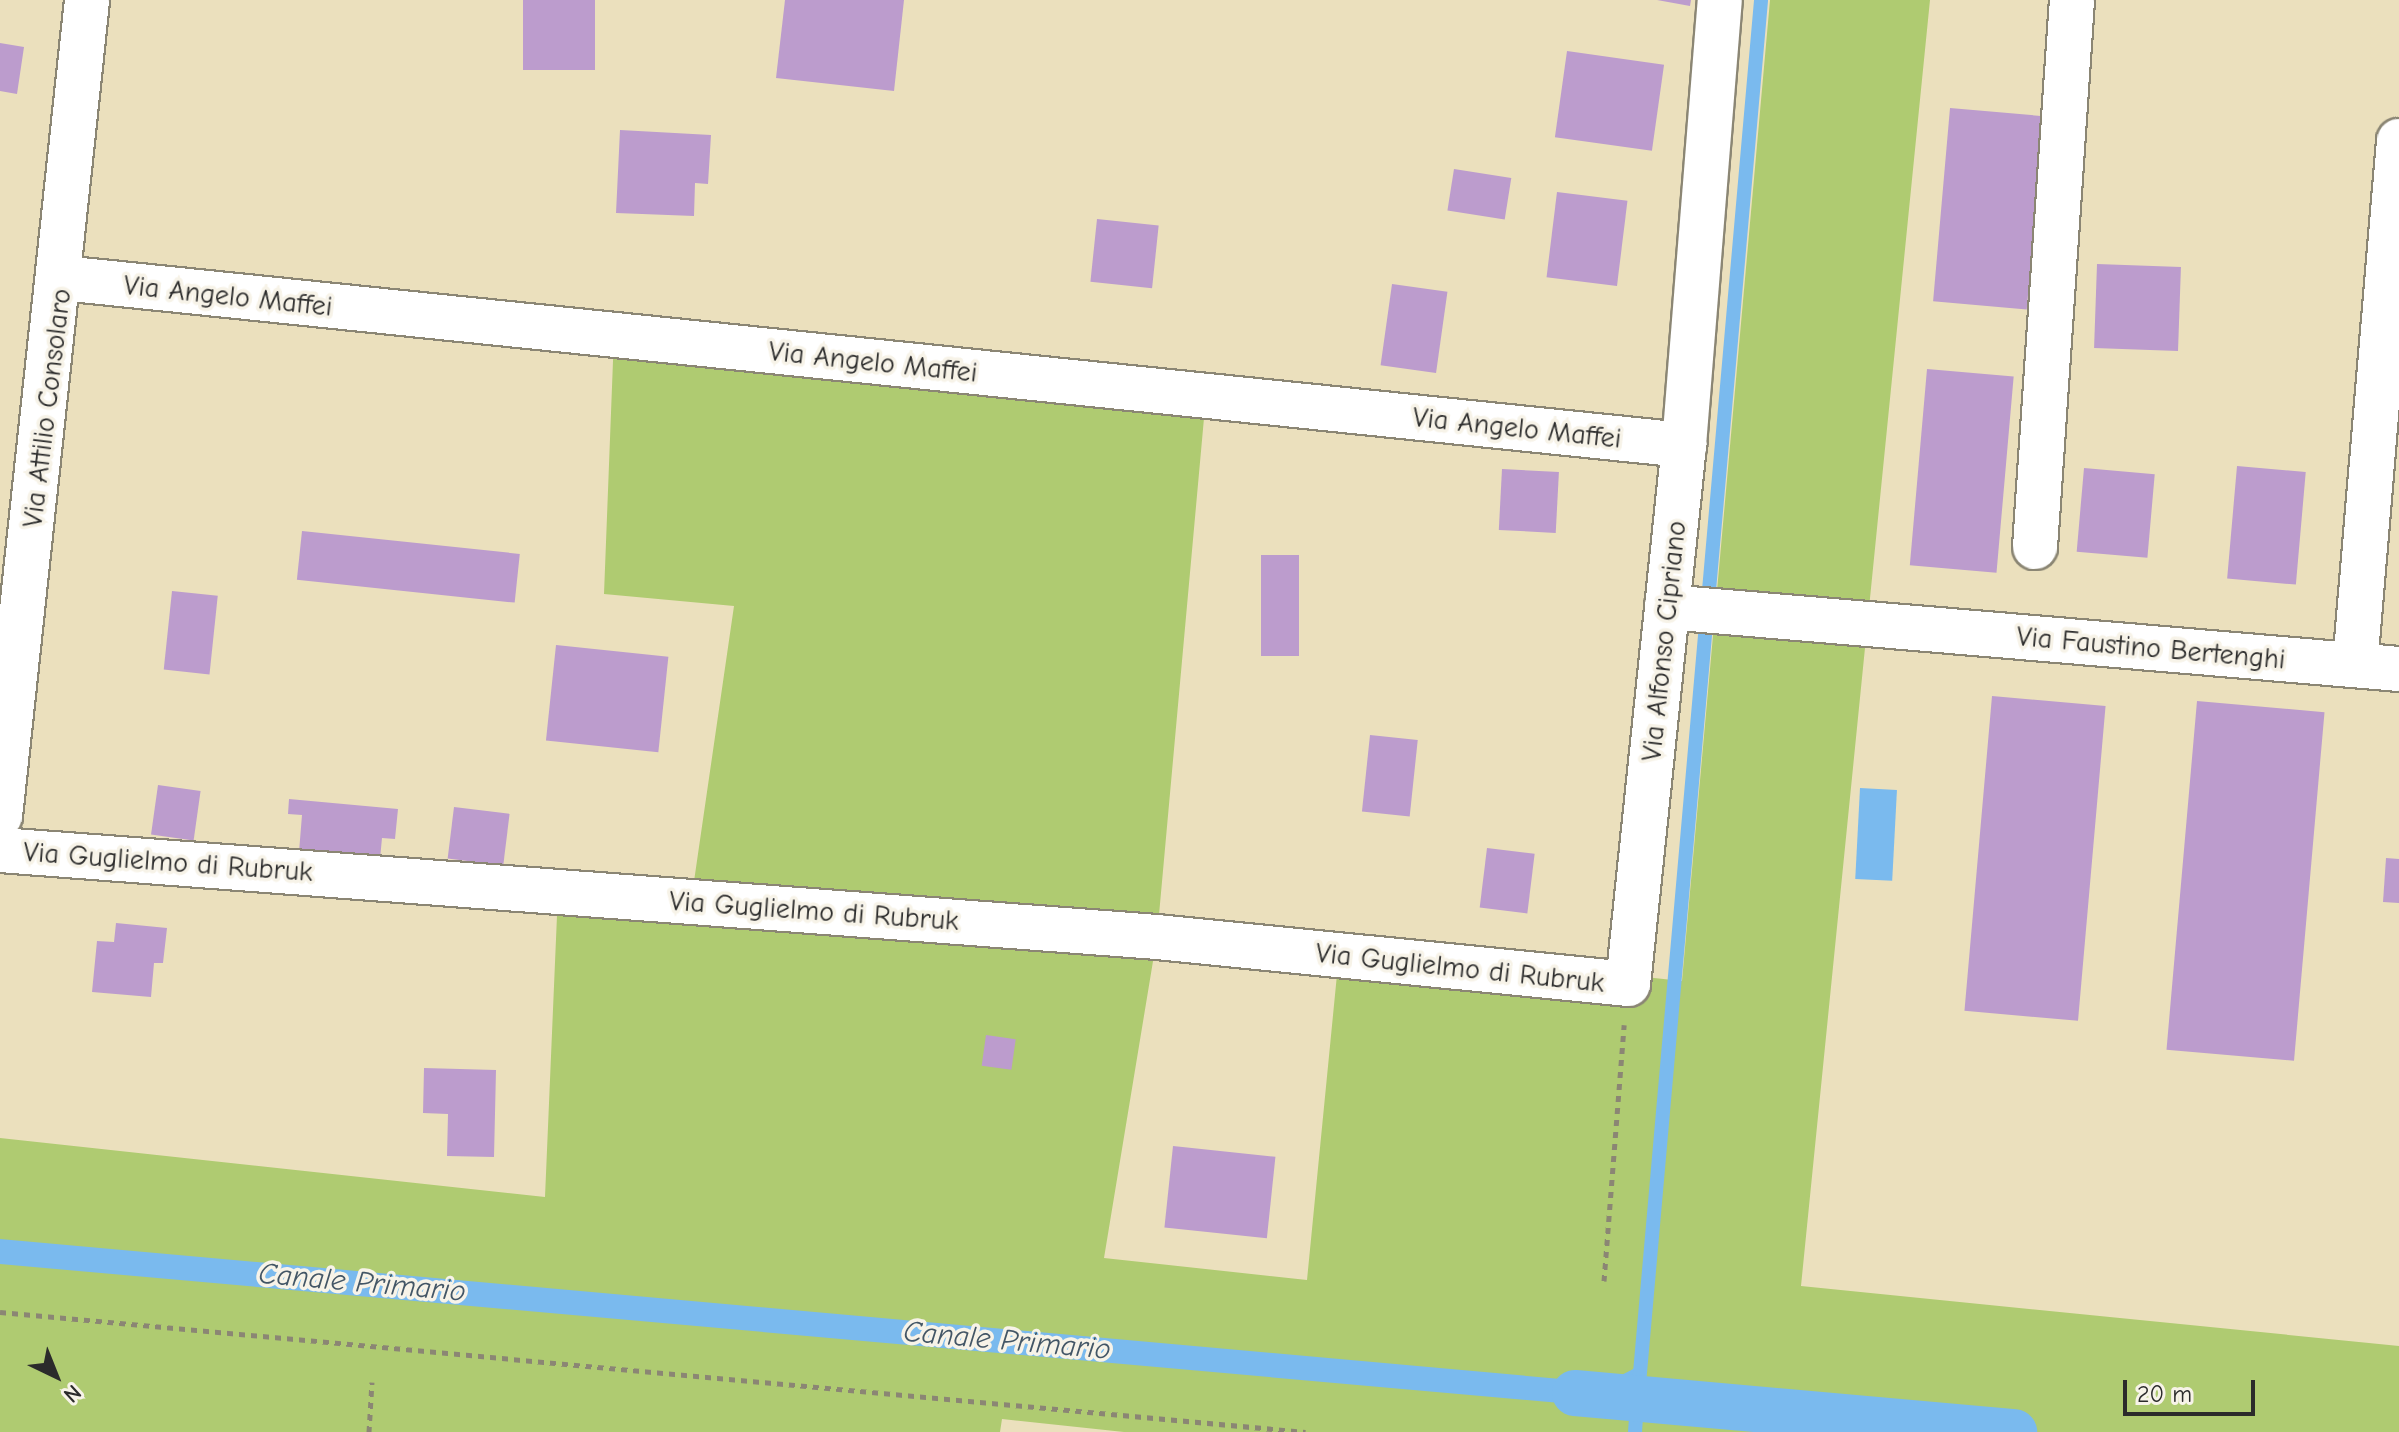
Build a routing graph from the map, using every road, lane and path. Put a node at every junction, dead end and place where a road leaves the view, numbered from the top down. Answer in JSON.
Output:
{"nodes":[{"id":1,"x":87,"y":0,"type":"edge"},
{"id":2,"x":1720,"y":0,"type":"edge"},
{"id":3,"x":2072,"y":0,"type":"edge"},
{"id":4,"x":2399,"y":141,"type":"edge"},
{"id":5,"x":62,"y":278,"type":"junction"},
{"id":6,"x":1684,"y":445,"type":"junction"},
{"id":7,"x":2035,"y":547,"type":"dead end"},
{"id":8,"x":1667,"y":607,"type":"junction"},
{"id":9,"x":2355,"y":665,"type":"junction"},
{"id":10,"x":2399,"y":669,"type":"edge"},
{"id":11,"x":0,"y":816,"type":"edge"},
{"id":12,"x":0,"y":850,"type":"edge"},
{"id":13,"x":1628,"y":984,"type":"junction"},
{"id":14,"x":1604,"y":1281,"type":"dead end"},
{"id":15,"x":0,"y":1312,"type":"edge"},
{"id":16,"x":372,"y":1382,"type":"dead end"},
{"id":17,"x":369,"y":1432,"type":"edge"},
{"id":18,"x":1305,"y":1432,"type":"edge"}],
"edges":[{"from":1,"to":5,"type":"street","name":"Via Attilio Consolaro"},
{"from":2,"to":6,"type":"street","name":"Via Alfonso Cipriano"},
{"from":3,"to":7,"type":"street"},
{"from":4,"to":9,"type":"street"},
{"from":5,"to":6,"type":"street","name":"Via Angelo Maffei"},
{"from":5,"to":11,"type":"street","name":"Via Attilio Consolaro"},
{"from":6,"to":8,"type":"street","name":"Via Alfonso Cipriano"},
{"from":8,"to":9,"type":"street","name":"Via Faustino Bertenghi"},
{"from":8,"to":13,"type":"street","name":"Via Alfonso Cipriano"},
{"from":9,"to":10,"type":"street","name":"Via Faustino Bertenghi"},
{"from":12,"to":13,"type":"street","name":"Via Guglielmo di Rubruk"},
{"from":13,"to":14,"type":"path"},
{"from":15,"to":18,"type":"path"},
{"from":16,"to":17,"type":"path"}]}
